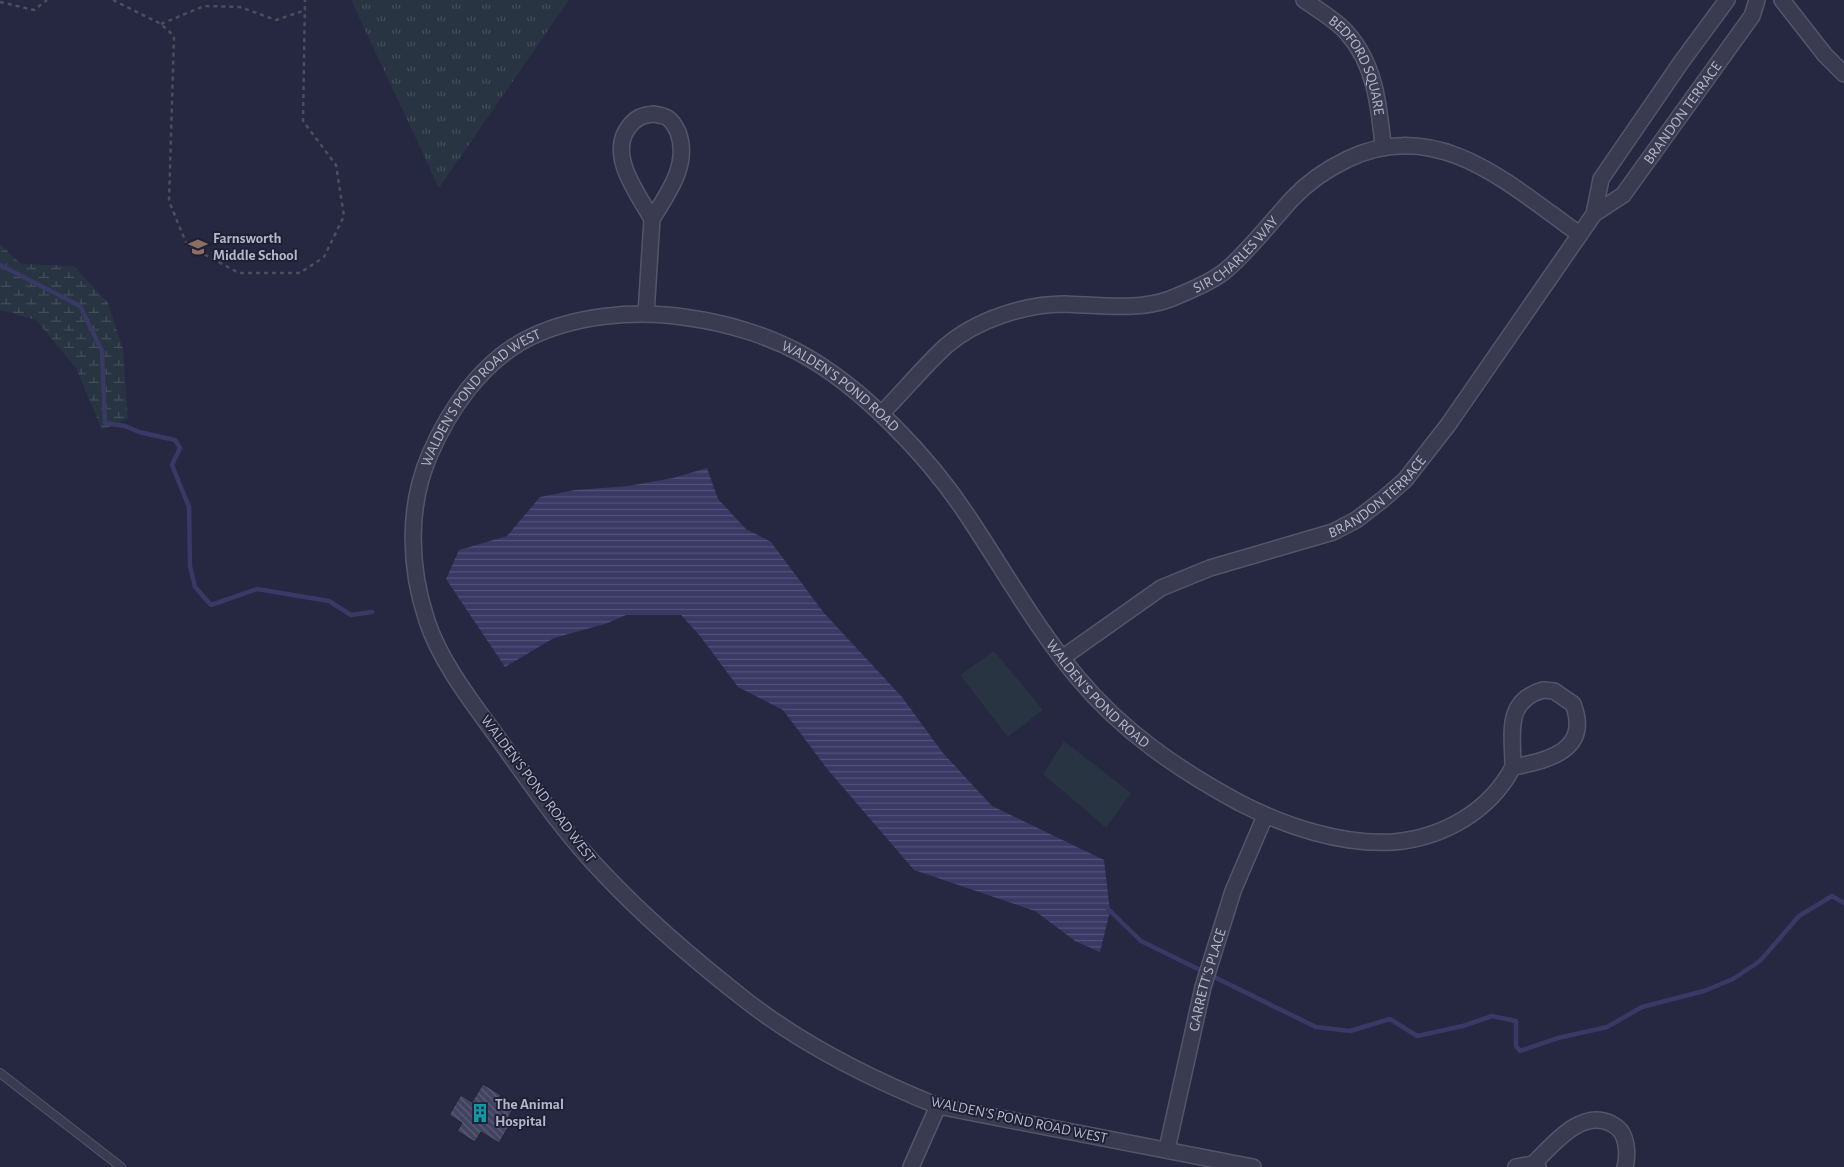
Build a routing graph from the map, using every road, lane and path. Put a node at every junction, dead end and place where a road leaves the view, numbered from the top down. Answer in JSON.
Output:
{"nodes":[{"id":1,"x":47,"y":0,"type":"edge"},
{"id":2,"x":114,"y":0,"type":"edge"},
{"id":3,"x":305,"y":0,"type":"edge"},
{"id":4,"x":1304,"y":0,"type":"edge"},
{"id":5,"x":1728,"y":0,"type":"edge"},
{"id":6,"x":1757,"y":0,"type":"edge"},
{"id":7,"x":1782,"y":0,"type":"edge"},
{"id":8,"x":0,"y":2,"type":"edge"},
{"id":9,"x":306,"y":10,"type":"junction"},
{"id":10,"x":161,"y":24,"type":"junction"},
{"id":11,"x":1844,"y":74,"type":"edge"},
{"id":12,"x":1384,"y":145,"type":"junction"},
{"id":13,"x":1594,"y":214,"type":"junction"},
{"id":14,"x":652,"y":218,"type":"junction"},
{"id":15,"x":1579,"y":234,"type":"junction"},
{"id":16,"x":646,"y":314,"type":"junction"},
{"id":17,"x":772,"y":341,"type":"joint"},
{"id":18,"x":881,"y":414,"type":"junction"},
{"id":19,"x":1062,"y":658,"type":"junction"},
{"id":20,"x":1513,"y":767,"type":"junction"},
{"id":21,"x":1265,"y":816,"type":"junction"},
{"id":22,"x":0,"y":1073,"type":"edge"},
{"id":23,"x":938,"y":1106,"type":"junction"},
{"id":24,"x":1167,"y":1149,"type":"junction"},
{"id":25,"x":1536,"y":1166,"type":"edge"},
{"id":26,"x":121,"y":1167,"type":"edge"},
{"id":27,"x":911,"y":1167,"type":"edge"},
{"id":28,"x":1253,"y":1167,"type":"edge"},
{"id":29,"x":1516,"y":1167,"type":"edge"},
{"id":30,"x":1625,"y":1167,"type":"edge"}],
"edges":[{"from":1,"to":8,"type":"path"},
{"from":2,"to":10,"type":"path"},
{"from":3,"to":9,"type":"path"},
{"from":4,"to":12,"type":"street","name":"BEDFORD SQUARE"},
{"from":5,"to":13,"type":"street","name":"BRANDON TERRACE"},
{"from":6,"to":13,"type":"street","name":"BRANDON TERRACE"},
{"from":7,"to":11,"type":"street"},
{"from":9,"to":10,"type":"path"},
{"from":9,"to":10,"type":"path"},
{"from":12,"to":15,"type":"street","name":"SIR CHARLES WAY"},
{"from":12,"to":18,"type":"street","name":"SIR CHARLES WAY"},
{"from":13,"to":15,"type":"street","name":"BRANDON TERRACE"},
{"from":14,"to":14,"type":"street"},
{"from":14,"to":16,"type":"street"},
{"from":15,"to":19,"type":"street","name":"BRANDON TERRACE"},
{"from":16,"to":17,"type":"street","name":"WALDEN'S POND ROAD WEST"},
{"from":16,"to":23,"type":"street","name":"WALDEN'S POND ROAD WEST"},
{"from":17,"to":18,"type":"street","name":"WALDEN'S POND ROAD"},
{"from":18,"to":19,"type":"street","name":"WALDEN'S POND ROAD"},
{"from":19,"to":21,"type":"street","name":"WALDEN'S POND ROAD"},
{"from":20,"to":20,"type":"street"},
{"from":20,"to":21,"type":"street","name":"WALDEN'S POND ROAD"},
{"from":21,"to":24,"type":"street","name":"GARRETT'S PLACE"},
{"from":22,"to":26,"type":"lane"},
{"from":23,"to":24,"type":"street","name":"WALDEN'S POND ROAD WEST"},
{"from":23,"to":27,"type":"street"},
{"from":24,"to":28,"type":"street","name":"WALDEN'S POND ROAD WEST"},
{"from":25,"to":29,"type":"street"},
{"from":25,"to":30,"type":"street"}]}
